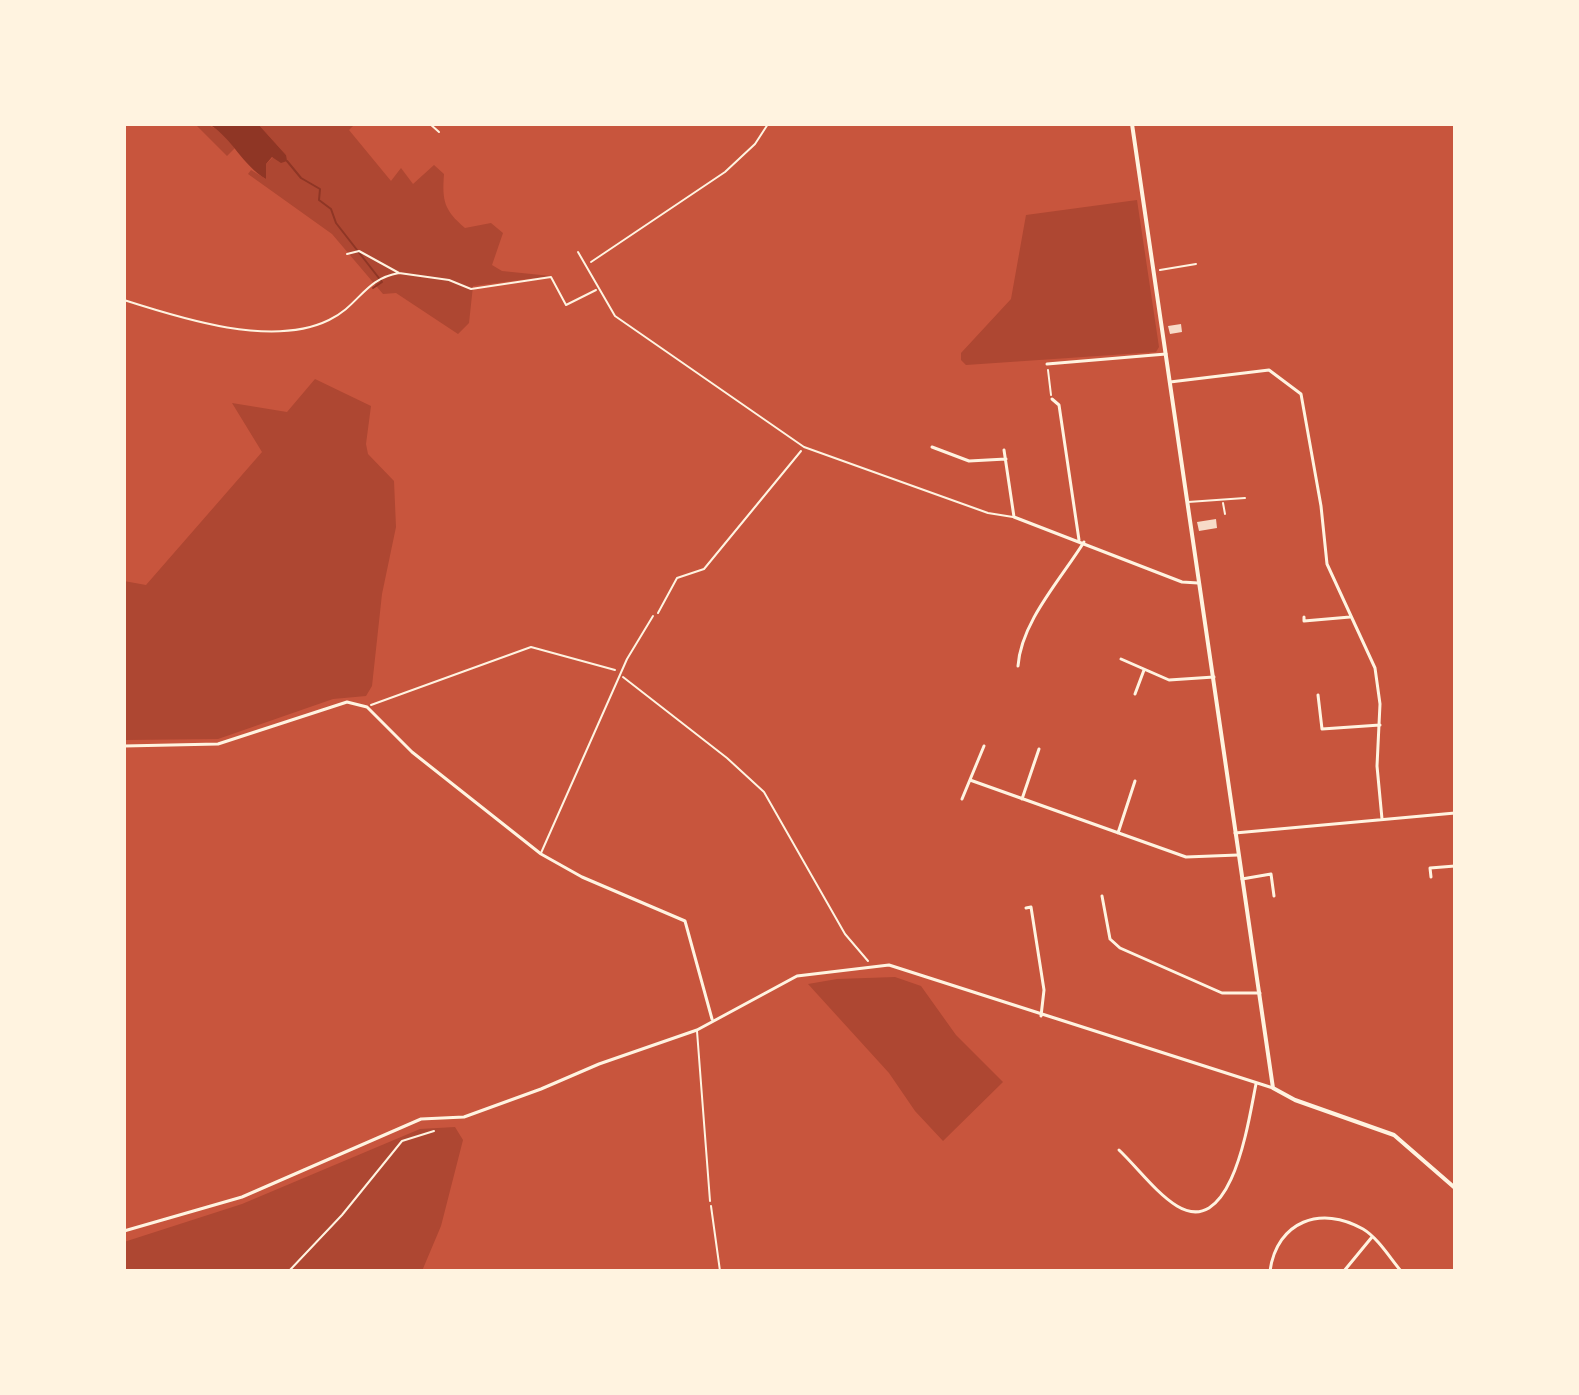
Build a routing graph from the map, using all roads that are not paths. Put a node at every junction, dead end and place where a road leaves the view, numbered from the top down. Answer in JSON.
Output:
{"nodes":[{"id":1,"x":430,"y":124,"type":"edge"},
{"id":2,"x":1132,"y":124,"type":"edge"},
{"id":3,"x":439,"y":132,"type":"dead end"},
{"id":4,"x":578,"y":252,"type":"dead end"},
{"id":5,"x":1166,"y":354,"type":"junction"},
{"id":6,"x":1047,"y":364,"type":"road end"},
{"id":7,"x":1170,"y":382,"type":"junction"},
{"id":8,"x":1052,"y":399,"type":"road end"},
{"id":9,"x":932,"y":447,"type":"dead end"},
{"id":10,"x":1004,"y":450,"type":"dead end"},
{"id":11,"x":1006,"y":459,"type":"junction"},
{"id":12,"x":1245,"y":498,"type":"dead end"},
{"id":13,"x":1222,"y":501,"type":"junction"},
{"id":14,"x":1187,"y":502,"type":"junction"},
{"id":15,"x":1225,"y":514,"type":"dead end"},
{"id":16,"x":1014,"y":517,"type":"junction"},
{"id":17,"x":1079,"y":540,"type":"junction"},
{"id":18,"x":1084,"y":542,"type":"junction"},
{"id":19,"x":1198,"y":583,"type":"junction"},
{"id":20,"x":653,"y":616,"type":"road end"},
{"id":21,"x":1304,"y":617,"type":"dead end"},
{"id":22,"x":1350,"y":617,"type":"junction"},
{"id":23,"x":1121,"y":659,"type":"dead end"},
{"id":24,"x":1018,"y":666,"type":"dead end"},
{"id":25,"x":1144,"y":670,"type":"junction"},
{"id":26,"x":1214,"y":677,"type":"junction"},
{"id":27,"x":1135,"y":694,"type":"dead end"},
{"id":28,"x":1318,"y":695,"type":"dead end"},
{"id":29,"x":1380,"y":725,"type":"junction"},
{"id":30,"x":124,"y":746,"type":"edge"},
{"id":31,"x":984,"y":746,"type":"dead end"},
{"id":32,"x":1039,"y":749,"type":"dead end"},
{"id":33,"x":970,"y":780,"type":"junction"},
{"id":34,"x":1135,"y":781,"type":"dead end"},
{"id":35,"x":962,"y":799,"type":"dead end"},
{"id":36,"x":1022,"y":799,"type":"junction"},
{"id":37,"x":1455,"y":813,"type":"edge"},
{"id":38,"x":1382,"y":819,"type":"junction"},
{"id":39,"x":1118,"y":833,"type":"junction"},
{"id":40,"x":1235,"y":833,"type":"junction"},
{"id":41,"x":541,"y":854,"type":"junction"},
{"id":42,"x":1238,"y":855,"type":"junction"},
{"id":43,"x":1455,"y":866,"type":"edge"},
{"id":44,"x":1431,"y":877,"type":"dead end"},
{"id":45,"x":1242,"y":879,"type":"junction"},
{"id":46,"x":1102,"y":896,"type":"dead end"},
{"id":47,"x":1274,"y":896,"type":"dead end"},
{"id":48,"x":1026,"y":908,"type":"dead end"},
{"id":49,"x":1260,"y":993,"type":"junction"},
{"id":50,"x":1041,"y":1016,"type":"junction"},
{"id":51,"x":712,"y":1019,"type":"junction"},
{"id":52,"x":697,"y":1030,"type":"junction"},
{"id":53,"x":1256,"y":1084,"type":"junction"},
{"id":54,"x":1273,"y":1088,"type":"junction"},
{"id":55,"x":1119,"y":1150,"type":"dead end"},
{"id":56,"x":1455,"y":1188,"type":"edge"},
{"id":57,"x":710,"y":1201,"type":"road end"},
{"id":58,"x":124,"y":1231,"type":"edge"},
{"id":59,"x":1372,"y":1237,"type":"junction"},
{"id":60,"x":1270,"y":1271,"type":"edge"},
{"id":61,"x":1344,"y":1271,"type":"edge"},
{"id":62,"x":1401,"y":1271,"type":"edge"}],
"edges":[{"from":1,"to":3,"type":"lane"},
{"from":2,"to":5,"type":"street"},
{"from":4,"to":16,"type":"lane"},
{"from":5,"to":6,"type":"street"},
{"from":5,"to":7,"type":"street"},
{"from":7,"to":14,"type":"street"},
{"from":7,"to":22,"type":"street"},
{"from":8,"to":17,"type":"street"},
{"from":9,"to":11,"type":"street"},
{"from":10,"to":11,"type":"street"},
{"from":11,"to":16,"type":"street"},
{"from":12,"to":13,"type":"lane"},
{"from":13,"to":14,"type":"lane"},
{"from":13,"to":15,"type":"lane"},
{"from":14,"to":19,"type":"street"},
{"from":16,"to":17,"type":"street"},
{"from":17,"to":18,"type":"street"},
{"from":18,"to":19,"type":"street"},
{"from":18,"to":24,"type":"street"},
{"from":19,"to":26,"type":"street"},
{"from":20,"to":41,"type":"lane"},
{"from":21,"to":22,"type":"street"},
{"from":22,"to":29,"type":"street"},
{"from":23,"to":25,"type":"street"},
{"from":25,"to":26,"type":"street"},
{"from":25,"to":27,"type":"street"},
{"from":26,"to":40,"type":"street"},
{"from":28,"to":29,"type":"street"},
{"from":29,"to":38,"type":"street"},
{"from":30,"to":41,"type":"street"},
{"from":31,"to":33,"type":"street"},
{"from":32,"to":36,"type":"street"},
{"from":33,"to":35,"type":"street"},
{"from":33,"to":36,"type":"street"},
{"from":34,"to":39,"type":"street"},
{"from":36,"to":39,"type":"street"},
{"from":37,"to":38,"type":"street"},
{"from":38,"to":40,"type":"street"},
{"from":39,"to":42,"type":"street"},
{"from":40,"to":42,"type":"street"},
{"from":41,"to":51,"type":"street"},
{"from":42,"to":45,"type":"street"},
{"from":43,"to":44,"type":"street"},
{"from":45,"to":47,"type":"street"},
{"from":45,"to":49,"type":"street"},
{"from":46,"to":49,"type":"street"},
{"from":48,"to":50,"type":"street"},
{"from":49,"to":54,"type":"street"},
{"from":50,"to":51,"type":"street"},
{"from":50,"to":53,"type":"street"},
{"from":51,"to":52,"type":"street"},
{"from":52,"to":57,"type":"lane"},
{"from":52,"to":58,"type":"street"},
{"from":53,"to":54,"type":"street"},
{"from":53,"to":55,"type":"street"},
{"from":54,"to":56,"type":"street"},
{"from":59,"to":60,"type":"street"},
{"from":59,"to":61,"type":"street"},
{"from":59,"to":62,"type":"street"}]}
